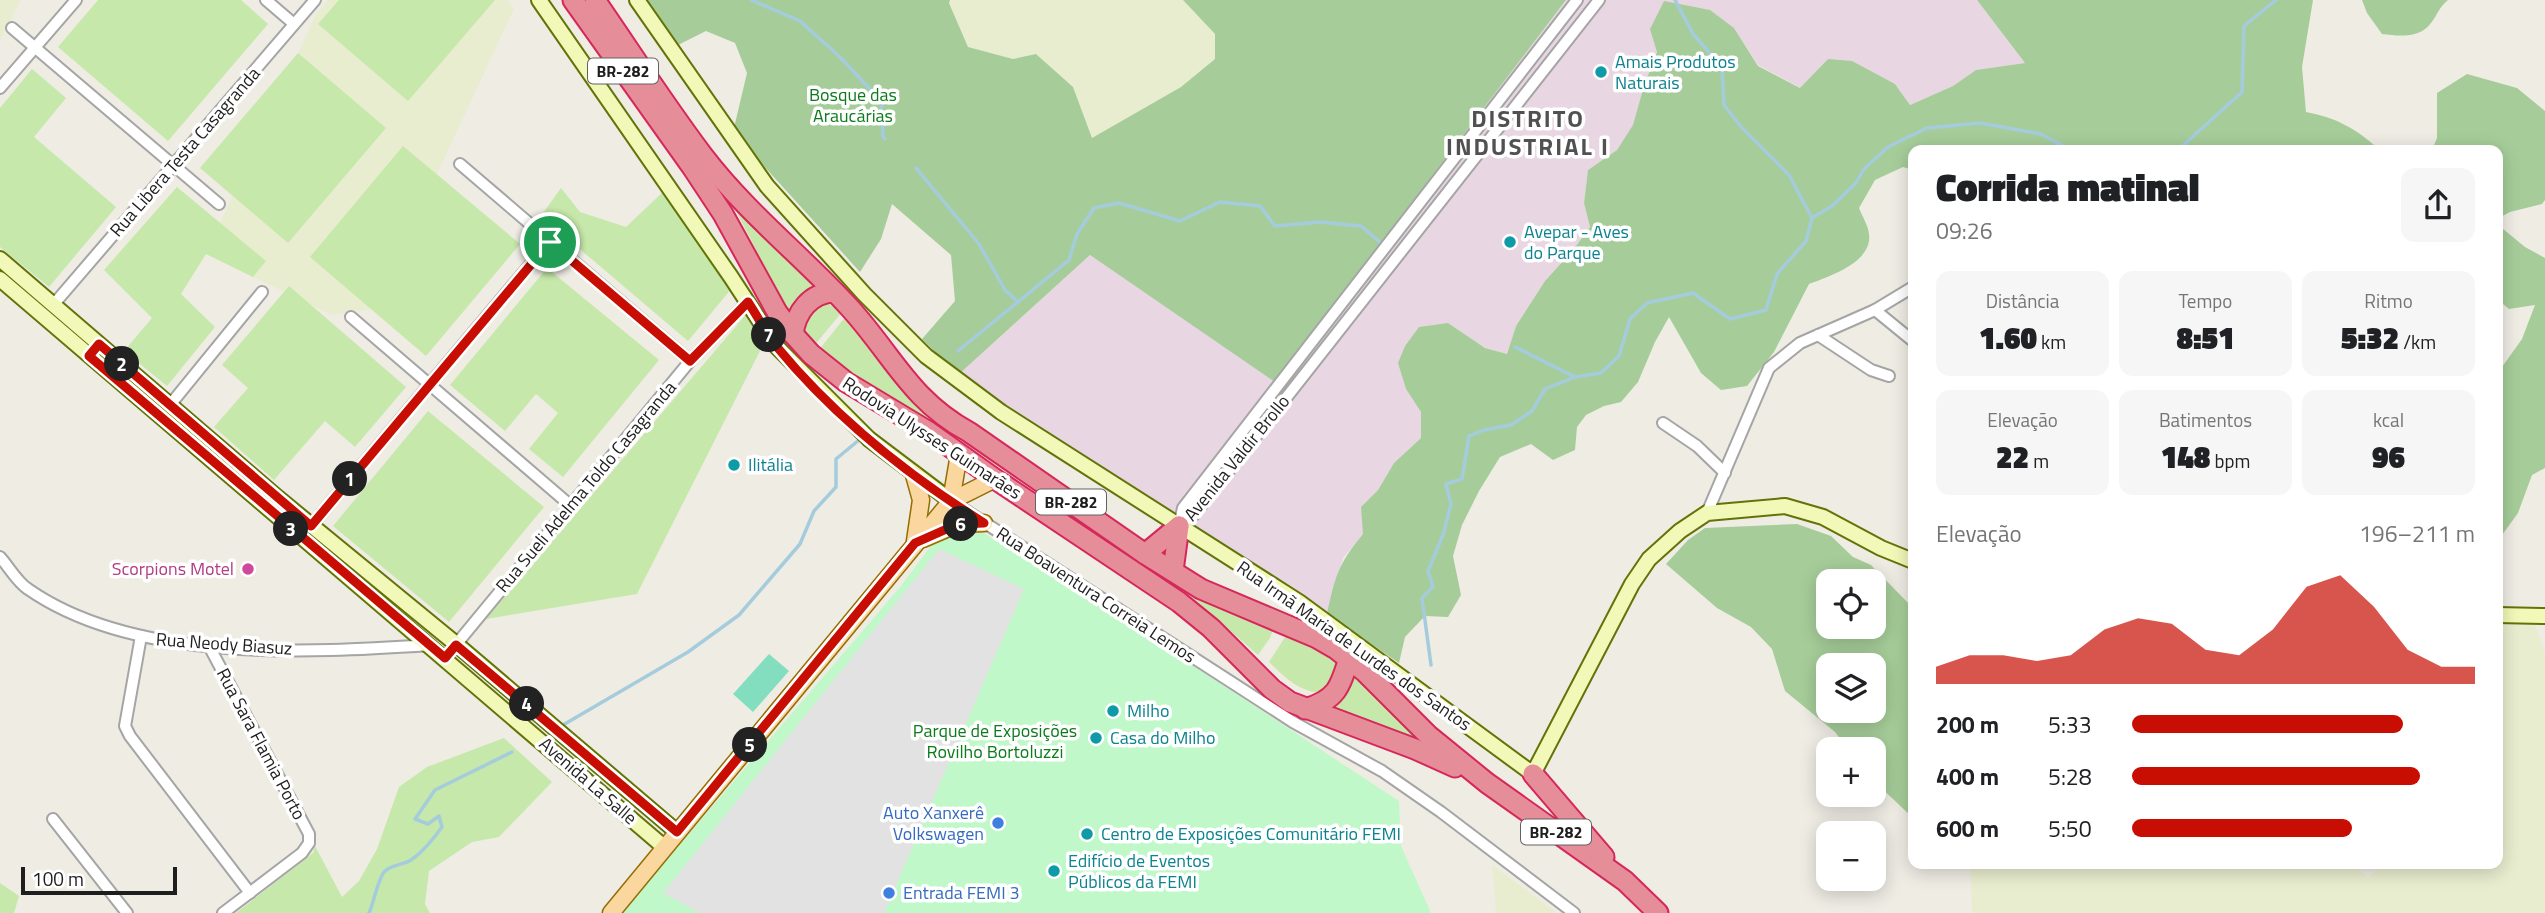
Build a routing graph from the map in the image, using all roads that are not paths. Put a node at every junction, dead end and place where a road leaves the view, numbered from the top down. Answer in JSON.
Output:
{"nodes":[{"id":1,"x":76,"y":0,"type":"edge"},
{"id":2,"x":266,"y":0,"type":"edge"},
{"id":3,"x":315,"y":0,"type":"edge"},
{"id":4,"x":538,"y":0,"type":"edge"},
{"id":5,"x":573,"y":0,"type":"edge"},
{"id":6,"x":595,"y":0,"type":"edge"},
{"id":7,"x":638,"y":0,"type":"edge"},
{"id":8,"x":1577,"y":0,"type":"edge"},
{"id":9,"x":1599,"y":0,"type":"edge"},
{"id":10,"x":294,"y":24,"type":"junction"},
{"id":11,"x":12,"y":28,"type":"dead end"},
{"id":12,"x":35,"y":48,"type":"junction"},
{"id":13,"x":0,"y":88,"type":"edge"},
{"id":14,"x":460,"y":164,"type":"dead end"},
{"id":15,"x":173,"y":166,"type":"junction"},
{"id":16,"x":219,"y":204,"type":"dead end"},
{"id":17,"x":550,"y":242,"type":"junction"},
{"id":18,"x":0,"y":259,"type":"edge"},
{"id":19,"x":3,"y":286,"type":"edge"},
{"id":20,"x":1908,"y":290,"type":"edge"},
{"id":21,"x":262,"y":292,"type":"dead end"},
{"id":22,"x":834,"y":292,"type":"junction"},
{"id":23,"x":748,"y":302,"type":"junction"},
{"id":24,"x":54,"y":304,"type":"junction"},
{"id":25,"x":1875,"y":310,"type":"junction"},
{"id":26,"x":351,"y":317,"type":"dead end"},
{"id":27,"x":793,"y":334,"type":"junction"},
{"id":28,"x":1818,"y":335,"type":"junction"},
{"id":29,"x":1908,"y":337,"type":"edge"},
{"id":30,"x":99,"y":344,"type":"junction"},
{"id":31,"x":89,"y":356,"type":"junction"},
{"id":32,"x":690,"y":361,"type":"junction"},
{"id":33,"x":1889,"y":376,"type":"dead end"},
{"id":34,"x":430,"y":384,"type":"junction"},
{"id":35,"x":170,"y":405,"type":"junction"},
{"id":36,"x":1663,"y":423,"type":"dead end"},
{"id":37,"x":959,"y":454,"type":"junction"},
{"id":38,"x":1725,"y":473,"type":"junction"},
{"id":39,"x":914,"y":475,"type":"junction"},
{"id":40,"x":995,"y":479,"type":"junction"},
{"id":41,"x":951,"y":501,"type":"junction"},
{"id":42,"x":272,"y":504,"type":"junction"},
{"id":43,"x":570,"y":505,"type":"junction"},
{"id":44,"x":1707,"y":513,"type":"junction"},
{"id":45,"x":984,"y":523,"type":"junction"},
{"id":46,"x":311,"y":526,"type":"junction"},
{"id":47,"x":1179,"y":526,"type":"junction"},
{"id":48,"x":915,"y":543,"type":"junction"},
{"id":49,"x":1145,"y":554,"type":"junction"},
{"id":50,"x":0,"y":557,"type":"edge"},
{"id":51,"x":1908,"y":559,"type":"edge"},
{"id":52,"x":1173,"y":571,"type":"junction"},
{"id":53,"x":2503,"y":615,"type":"edge"},
{"id":54,"x":2545,"y":615,"type":"edge"},
{"id":55,"x":141,"y":636,"type":"junction"},
{"id":56,"x":431,"y":645,"type":"junction"},
{"id":57,"x":456,"y":645,"type":"junction"},
{"id":58,"x":209,"y":646,"type":"junction"},
{"id":59,"x":445,"y":658,"type":"junction"},
{"id":60,"x":1349,"y":658,"type":"junction"},
{"id":61,"x":1305,"y":709,"type":"junction"},
{"id":62,"x":1533,"y":774,"type":"junction"},
{"id":63,"x":1487,"y":783,"type":"junction"},
{"id":64,"x":53,"y":819,"type":"dead end"},
{"id":65,"x":677,"y":832,"type":"junction"},
{"id":66,"x":664,"y":847,"type":"junction"},
{"id":67,"x":1625,"y":881,"type":"junction"},
{"id":68,"x":250,"y":893,"type":"junction"},
{"id":69,"x":127,"y":913,"type":"edge"},
{"id":70,"x":223,"y":913,"type":"edge"},
{"id":71,"x":611,"y":913,"type":"edge"},
{"id":72,"x":1574,"y":913,"type":"edge"},
{"id":73,"x":1658,"y":913,"type":"edge"}],
"edges":[{"from":1,"to":12,"type":"street"},
{"from":2,"to":10,"type":"street"},
{"from":3,"to":10,"type":"street","name":"Rua Libera Testa Casagranda"},
{"from":4,"to":23,"type":"street","name":"Rua Boaventura Correia Lemos"},
{"from":5,"to":27,"type":"highway","name":"Rodovia Ulysses Guimarães","number":"BR-282"},
{"from":6,"to":22,"type":"highway","name":"Rodovia Ulysses Guimarães","number":"BR-282"},
{"from":7,"to":47,"type":"street","name":"Rua Irmã Maria de Lurdes dos Santos"},
{"from":8,"to":47,"type":"street","name":"Avenida Valdir Brollo"},
{"from":9,"to":47,"type":"street","name":"Avenida Valdir Brollo"},
{"from":10,"to":15,"type":"street","name":"Rua Libera Testa Casagranda"},
{"from":11,"to":12,"type":"street"},
{"from":12,"to":13,"type":"street"},
{"from":12,"to":15,"type":"street"},
{"from":14,"to":17,"type":"street"},
{"from":15,"to":16,"type":"street"},
{"from":15,"to":24,"type":"street","name":"Rua Libera Testa Casagranda"},
{"from":17,"to":32,"type":"street"},
{"from":17,"to":34,"type":"street"},
{"from":18,"to":24,"type":"street","name":"Avenida La Salle"},
{"from":19,"to":31,"type":"street","name":"Avenida La Salle"},
{"from":20,"to":25,"type":"street"},
{"from":21,"to":35,"type":"street"},
{"from":22,"to":27,"type":"highway"},
{"from":22,"to":49,"type":"highway","name":"Rodovia Ulysses Guimarães","number":"BR-282"},
{"from":23,"to":32,"type":"street","name":"Rua Sueli Adelma Toldo Casagranda"},
{"from":23,"to":39,"type":"street","name":"Rua Boaventura Correia Lemos"},
{"from":24,"to":30,"type":"street","name":"Avenida La Salle"},
{"from":25,"to":28,"type":"street"},
{"from":25,"to":29,"type":"street"},
{"from":26,"to":34,"type":"street"},
{"from":27,"to":37,"type":"highway","name":"Rodovia Ulysses Guimarães","number":"BR-282"},
{"from":28,"to":33,"type":"street"},
{"from":28,"to":38,"type":"street"},
{"from":30,"to":31,"type":"street"},
{"from":30,"to":35,"type":"street","name":"Avenida La Salle"},
{"from":31,"to":42,"type":"street","name":"Avenida La Salle"},
{"from":32,"to":43,"type":"street","name":"Rua Sueli Adelma Toldo Casagranda"},
{"from":34,"to":43,"type":"street"},
{"from":34,"to":46,"type":"street"},
{"from":35,"to":42,"type":"street","name":"Avenida La Salle"},
{"from":36,"to":38,"type":"street"},
{"from":37,"to":40,"type":"highway","name":"Rodovia Ulysses Guimarães","number":"BR-282"},
{"from":37,"to":41,"type":"main road"},
{"from":38,"to":44,"type":"street"},
{"from":39,"to":41,"type":"street","name":"Rua Boaventura Correia Lemos"},
{"from":39,"to":48,"type":"main road"},
{"from":40,"to":41,"type":"main road"},
{"from":40,"to":61,"type":"highway","name":"Rodovia Ulysses Guimarães","number":"BR-282"},
{"from":41,"to":45,"type":"street","name":"Rua Boaventura Correia Lemos"},
{"from":41,"to":48,"type":"main road"},
{"from":42,"to":46,"type":"street","name":"Avenida La Salle"},
{"from":42,"to":56,"type":"street","name":"Avenida La Salle"},
{"from":43,"to":57,"type":"street","name":"Rua Sueli Adelma Toldo Casagranda"},
{"from":44,"to":51,"type":"street"},
{"from":44,"to":62,"type":"street"},
{"from":45,"to":48,"type":"main road"},
{"from":45,"to":72,"type":"street","name":"Rua Boaventura Correia Lemos"},
{"from":46,"to":57,"type":"street","name":"Avenida La Salle"},
{"from":47,"to":49,"type":"highway"},
{"from":47,"to":52,"type":"highway"},
{"from":47,"to":62,"type":"street","name":"Rua Irmã Maria de Lurdes dos Santos"},
{"from":48,"to":65,"type":"main road"},
{"from":49,"to":52,"type":"highway","name":"Rodovia Ulysses Guimarães","number":"BR-282"},
{"from":50,"to":55,"type":"street","name":"Rua Neody Biasuz"},
{"from":52,"to":60,"type":"highway","name":"Rodovia Ulysses Guimarães","number":"BR-282"},
{"from":53,"to":54,"type":"street"},
{"from":55,"to":58,"type":"street","name":"Rua Neody Biasuz"},
{"from":55,"to":68,"type":"street"},
{"from":56,"to":58,"type":"street","name":"Rua Neody Biasuz"},
{"from":56,"to":59,"type":"street","name":"Avenida La Salle"},
{"from":57,"to":59,"type":"street","name":"Rua Sueli Adelma Toldo Casagranda"},
{"from":57,"to":65,"type":"street","name":"Avenida La Salle"},
{"from":58,"to":68,"type":"street","name":"Rua Sara Flamia Porto"},
{"from":59,"to":66,"type":"street","name":"Avenida La Salle"},
{"from":60,"to":61,"type":"highway"},
{"from":60,"to":63,"type":"highway","name":"Rodovia Ulysses Guimarães","number":"BR-282"},
{"from":61,"to":63,"type":"highway","name":"Rodovia Ulysses Guimarães","number":"BR-282"},
{"from":62,"to":67,"type":"highway"},
{"from":63,"to":67,"type":"highway","name":"Rodovia Ulysses Guimarães","number":"BR-282"},
{"from":64,"to":69,"type":"street"},
{"from":65,"to":66,"type":"main road"},
{"from":66,"to":71,"type":"main road"},
{"from":67,"to":73,"type":"highway","name":"Rodovia Ulysses Guimarães","number":"BR-282"},
{"from":68,"to":70,"type":"street"}]}
